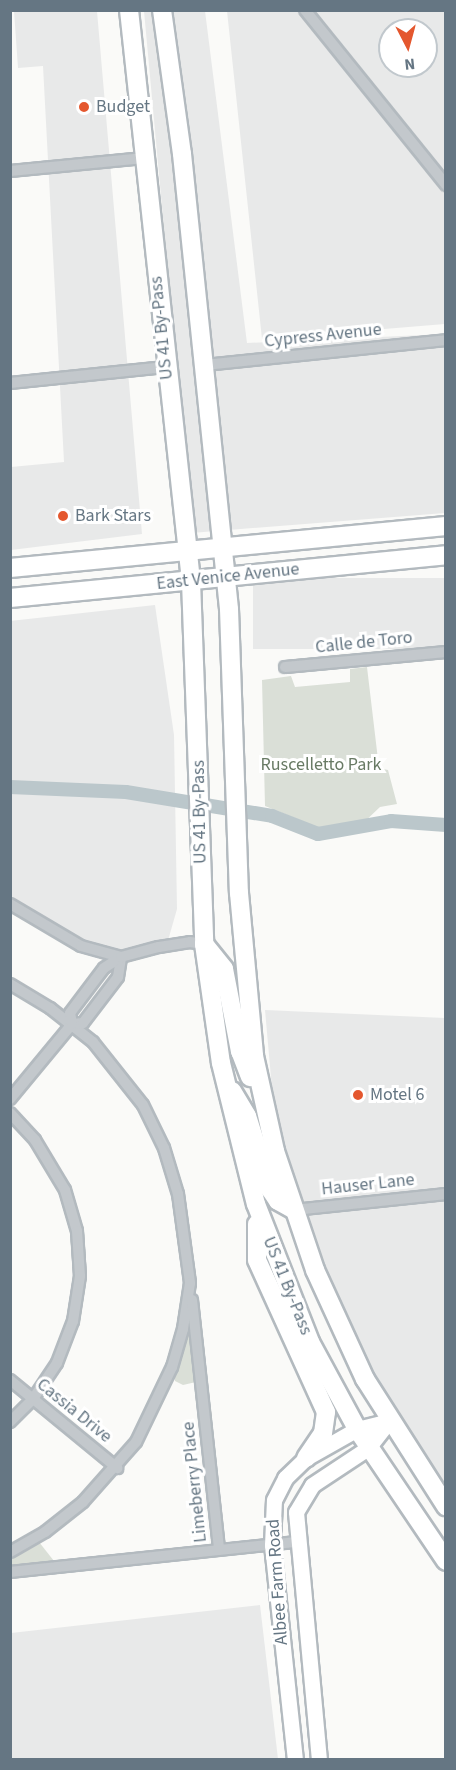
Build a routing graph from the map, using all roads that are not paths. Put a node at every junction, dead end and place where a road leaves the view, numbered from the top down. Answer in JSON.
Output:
{"nodes":[{"id":1,"x":129,"y":10,"type":"edge"},
{"id":2,"x":162,"y":10,"type":"edge"},
{"id":3,"x":305,"y":10,"type":"edge"},
{"id":4,"x":144,"y":158,"type":"junction"},
{"id":5,"x":10,"y":171,"type":"edge"},
{"id":6,"x":446,"y":185,"type":"edge"},
{"id":7,"x":446,"y":340,"type":"edge"},
{"id":8,"x":205,"y":365,"type":"junction"},
{"id":9,"x":165,"y":367,"type":"junction"},
{"id":10,"x":10,"y":383,"type":"edge"},
{"id":11,"x":446,"y":526,"type":"edge"},
{"id":12,"x":223,"y":547,"type":"junction"},
{"id":13,"x":188,"y":551,"type":"junction"},
{"id":14,"x":446,"y":555,"type":"edge"},
{"id":15,"x":10,"y":568,"type":"edge"},
{"id":16,"x":226,"y":576,"type":"junction"},
{"id":17,"x":190,"y":581,"type":"junction"},
{"id":18,"x":10,"y":598,"type":"edge"},
{"id":19,"x":446,"y":652,"type":"edge"},
{"id":20,"x":285,"y":667,"type":"dead end"},
{"id":21,"x":10,"y":904,"type":"edge"},
{"id":22,"x":204,"y":944,"type":"junction"},
{"id":23,"x":121,"y":957,"type":"junction"},
{"id":24,"x":10,"y":984,"type":"edge"},
{"id":25,"x":72,"y":1024,"type":"junction"},
{"id":26,"x":225,"y":1082,"type":"junction"},
{"id":27,"x":261,"y":1094,"type":"junction"},
{"id":28,"x":10,"y":1099,"type":"edge"},
{"id":29,"x":10,"y":1113,"type":"edge"},
{"id":30,"x":446,"y":1194,"type":"edge"},
{"id":31,"x":256,"y":1204,"type":"junction"},
{"id":32,"x":294,"y":1210,"type":"junction"},
{"id":33,"x":189,"y":1272,"type":"junction"},
{"id":34,"x":10,"y":1380,"type":"edge"},
{"id":35,"x":33,"y":1399,"type":"junction"},
{"id":36,"x":389,"y":1421,"type":"junction"},
{"id":37,"x":10,"y":1422,"type":"edge"},
{"id":38,"x":357,"y":1429,"type":"junction"},
{"id":39,"x":369,"y":1448,"type":"junction"},
{"id":40,"x":306,"y":1458,"type":"junction"},
{"id":41,"x":117,"y":1468,"type":"junction"},
{"id":42,"x":446,"y":1506,"type":"edge"},
{"id":43,"x":296,"y":1542,"type":"junction"},
{"id":44,"x":272,"y":1545,"type":"junction"},
{"id":45,"x":219,"y":1551,"type":"junction"},
{"id":46,"x":10,"y":1552,"type":"edge"},
{"id":47,"x":446,"y":1562,"type":"edge"},
{"id":48,"x":10,"y":1572,"type":"edge"},
{"id":49,"x":312,"y":1688,"type":"junction"},
{"id":50,"x":287,"y":1691,"type":"junction"},
{"id":51,"x":295,"y":1760,"type":"edge"},
{"id":52,"x":319,"y":1760,"type":"edge"}],
"edges":[{"from":1,"to":4,"type":"main road","name":"US 41 By-Pass"},
{"from":2,"to":8,"type":"main road","name":"US 41 By-Pass"},
{"from":3,"to":6,"type":"street"},
{"from":4,"to":5,"type":"street"},
{"from":4,"to":9,"type":"main road","name":"US 41 By-Pass"},
{"from":7,"to":8,"type":"street","name":"Cypress Avenue"},
{"from":8,"to":12,"type":"main road","name":"US 41 By-Pass"},
{"from":9,"to":10,"type":"street"},
{"from":9,"to":13,"type":"main road","name":"US 41 By-Pass"},
{"from":11,"to":12,"type":"main road","name":"East Venice Avenue"},
{"from":12,"to":13,"type":"main road","name":"East Venice Avenue"},
{"from":12,"to":16,"type":"main road","name":"US 41 By-Pass"},
{"from":13,"to":15,"type":"main road","name":"East Venice Avenue"},
{"from":13,"to":17,"type":"main road","name":"US 41 By-Pass"},
{"from":14,"to":16,"type":"main road","name":"East Venice Avenue"},
{"from":16,"to":17,"type":"main road","name":"East Venice Avenue"},
{"from":16,"to":27,"type":"main road","name":"US 41 By-Pass"},
{"from":17,"to":18,"type":"main road","name":"East Venice Avenue"},
{"from":17,"to":22,"type":"main road","name":"US 41 By-Pass"},
{"from":19,"to":20,"type":"street","name":"Calle de Toro"},
{"from":21,"to":23,"type":"street"},
{"from":22,"to":23,"type":"street"},
{"from":22,"to":26,"type":"main road","name":"US 41 By-Pass"},
{"from":22,"to":27,"type":"main road"},
{"from":23,"to":25,"type":"street"},
{"from":23,"to":25,"type":"street"},
{"from":24,"to":25,"type":"street"},
{"from":25,"to":28,"type":"street"},
{"from":25,"to":33,"type":"street"},
{"from":26,"to":31,"type":"main road","name":"US 41 By-Pass"},
{"from":26,"to":32,"type":"main road"},
{"from":27,"to":32,"type":"main road","name":"US 41 By-Pass"},
{"from":29,"to":35,"type":"street"},
{"from":30,"to":32,"type":"street","name":"Hauser Lane"},
{"from":31,"to":38,"type":"main road","name":"US 41 By-Pass"},
{"from":31,"to":40,"type":"main road"},
{"from":32,"to":36,"type":"main road","name":"US 41 By-Pass"},
{"from":33,"to":41,"type":"street"},
{"from":33,"to":45,"type":"street","name":"Limeberry Place"},
{"from":34,"to":35,"type":"street","name":"Cassia Drive"},
{"from":35,"to":37,"type":"street"},
{"from":35,"to":41,"type":"street","name":"Cassia Drive"},
{"from":36,"to":38,"type":"main road","name":"Albee Farm Road"},
{"from":36,"to":39,"type":"main road","name":"Albee Farm Road"},
{"from":36,"to":42,"type":"main road","name":"US 41 By-Pass"},
{"from":38,"to":39,"type":"main road","name":"US 41 By-Pass"},
{"from":38,"to":40,"type":"main road","name":"Albee Farm Road"},
{"from":39,"to":43,"type":"main road","name":"Albee Farm Road"},
{"from":39,"to":47,"type":"main road","name":"US 41 By-Pass"},
{"from":40,"to":44,"type":"main road","name":"Albee Farm Road"},
{"from":41,"to":46,"type":"street"},
{"from":43,"to":44,"type":"street"},
{"from":43,"to":49,"type":"main road","name":"Albee Farm Road"},
{"from":44,"to":45,"type":"street"},
{"from":44,"to":50,"type":"main road","name":"Albee Farm Road"},
{"from":45,"to":48,"type":"street","name":"Limeberry Place"},
{"from":49,"to":50,"type":"main road"},
{"from":49,"to":52,"type":"main road","name":"Albee Farm Road"},
{"from":50,"to":51,"type":"main road","name":"Albee Farm Road"}]}
